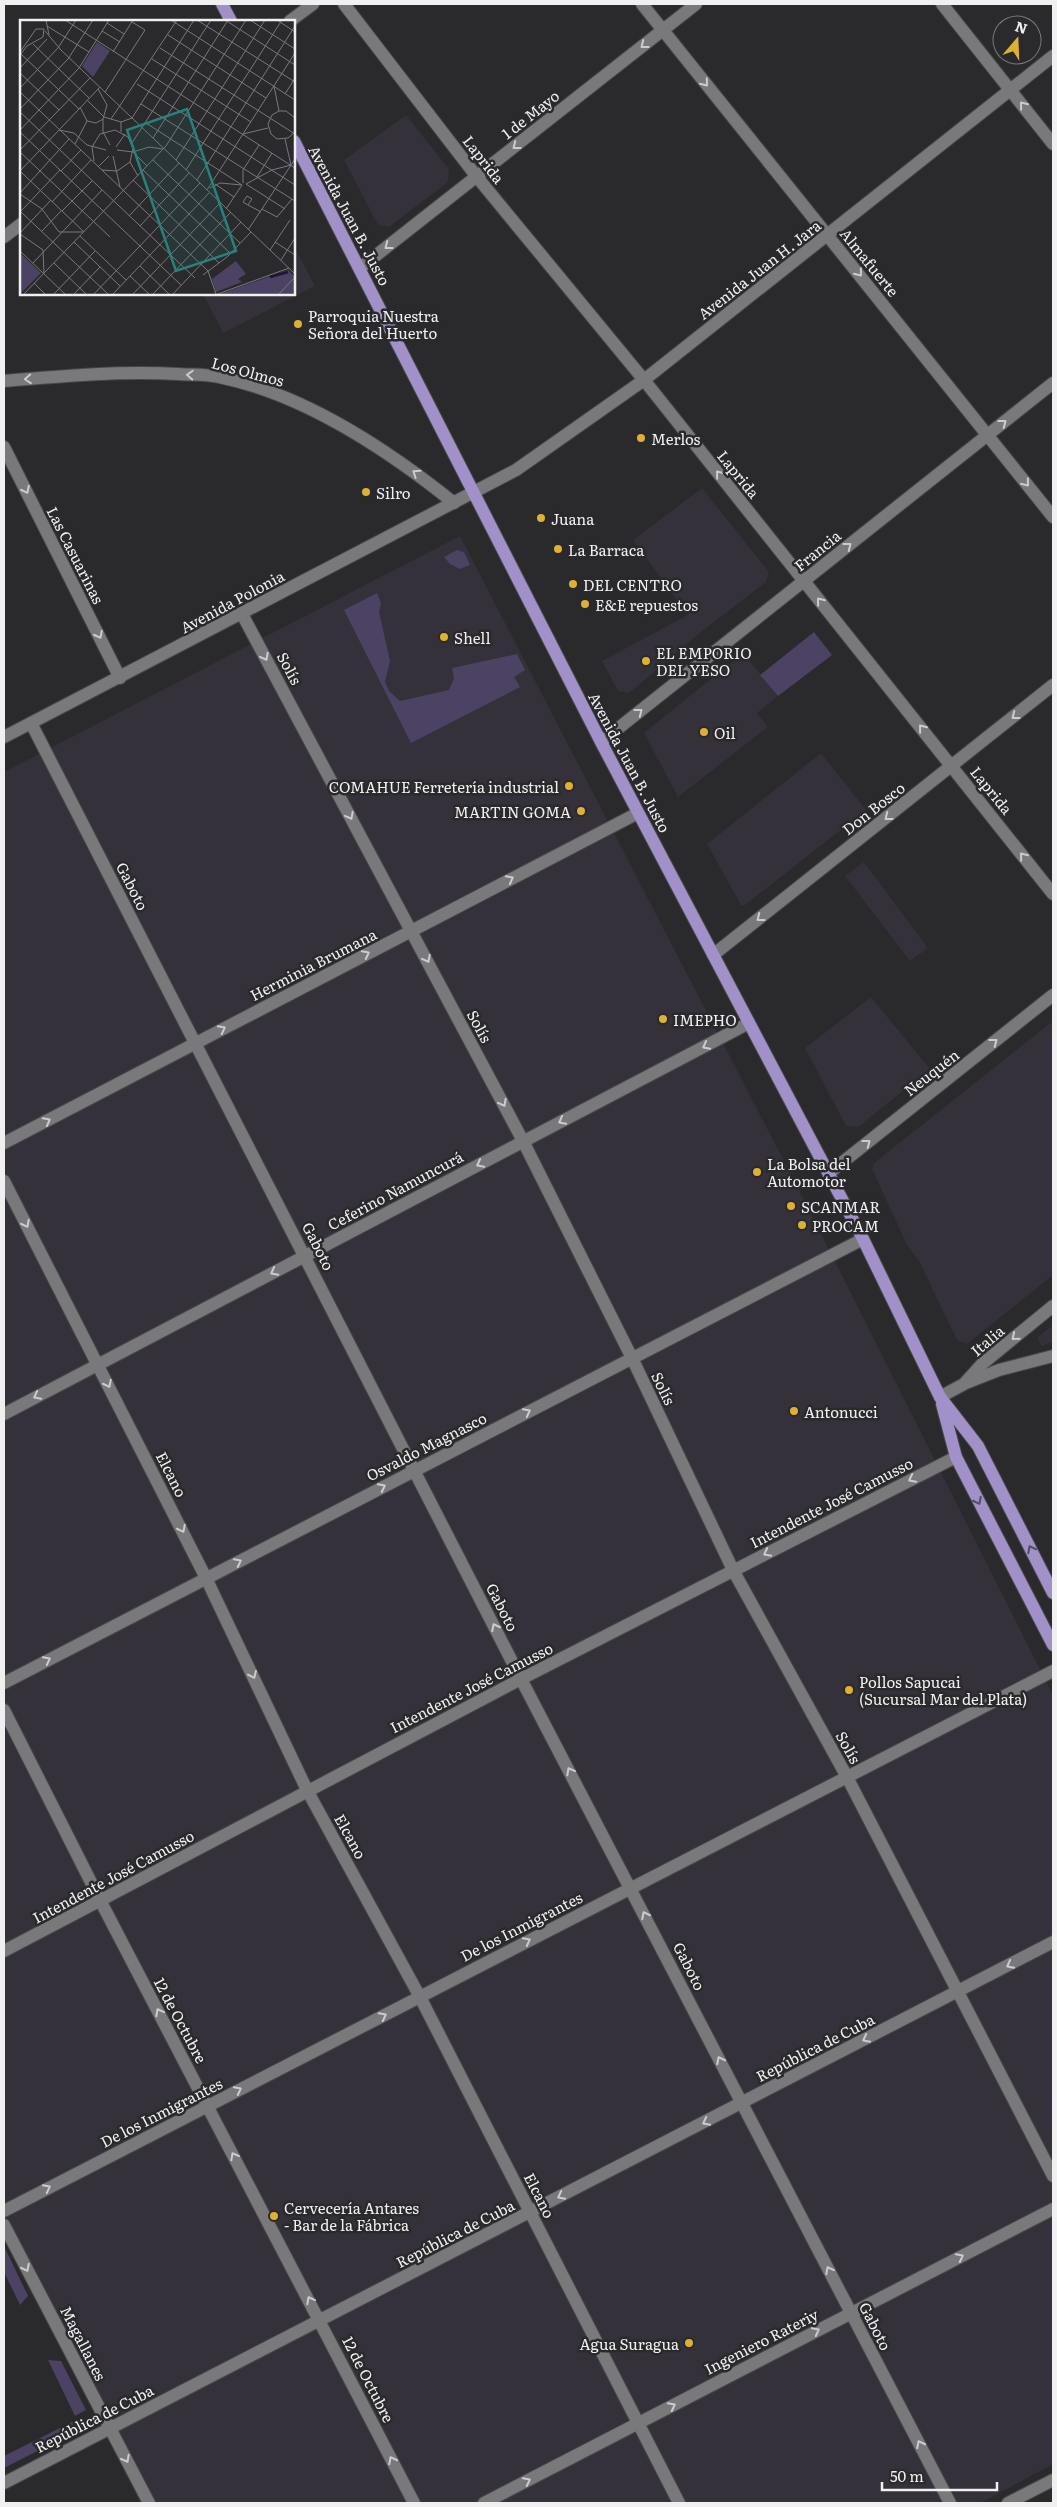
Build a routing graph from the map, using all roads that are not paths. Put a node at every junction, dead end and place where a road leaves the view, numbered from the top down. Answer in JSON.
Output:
{"nodes":[{"id":1,"x":222,"y":4,"type":"edge"},
{"id":2,"x":313,"y":4,"type":"edge"},
{"id":3,"x":344,"y":4,"type":"edge"},
{"id":4,"x":642,"y":4,"type":"edge"},
{"id":5,"x":696,"y":4,"type":"edge"},
{"id":6,"x":942,"y":4,"type":"edge"},
{"id":7,"x":230,"y":20,"type":"edge"},
{"id":8,"x":291,"y":20,"type":"edge"},
{"id":9,"x":663,"y":30,"type":"junction"},
{"id":10,"x":1053,"y":56,"type":"edge"},
{"id":11,"x":1011,"y":90,"type":"junction"},
{"id":12,"x":295,"y":144,"type":"edge"},
{"id":13,"x":1053,"y":144,"type":"edge"},
{"id":14,"x":477,"y":177,"type":"junction"},
{"id":15,"x":20,"y":225,"type":"edge"},
{"id":16,"x":829,"y":235,"type":"junction"},
{"id":17,"x":4,"y":237,"type":"edge"},
{"id":18,"x":360,"y":268,"type":"junction"},
{"id":19,"x":644,"y":380,"type":"junction"},
{"id":20,"x":4,"y":381,"type":"edge"},
{"id":21,"x":1053,"y":383,"type":"edge"},
{"id":22,"x":988,"y":435,"type":"junction"},
{"id":23,"x":4,"y":446,"type":"edge"},
{"id":24,"x":475,"y":492,"type":"junction"},
{"id":25,"x":454,"y":503,"type":"junction"},
{"id":26,"x":1053,"y":517,"type":"edge"},
{"id":27,"x":804,"y":581,"type":"junction"},
{"id":28,"x":242,"y":614,"type":"junction"},
{"id":29,"x":120,"y":678,"type":"junction"},
{"id":30,"x":1053,"y":686,"type":"edge"},
{"id":31,"x":31,"y":723,"type":"junction"},
{"id":32,"x":4,"y":737,"type":"edge"},
{"id":33,"x":600,"y":742,"type":"junction"},
{"id":34,"x":952,"y":766,"type":"junction"},
{"id":35,"x":638,"y":813,"type":"junction"},
{"id":36,"x":1053,"y":894,"type":"edge"},
{"id":37,"x":412,"y":931,"type":"junction"},
{"id":38,"x":713,"y":955,"type":"junction"},
{"id":39,"x":1053,"y":995,"type":"edge"},
{"id":40,"x":749,"y":1023,"type":"junction"},
{"id":41,"x":196,"y":1043,"type":"junction"},
{"id":42,"x":523,"y":1141,"type":"junction"},
{"id":43,"x":4,"y":1143,"type":"edge"},
{"id":44,"x":829,"y":1173,"type":"junction"},
{"id":45,"x":4,"y":1181,"type":"edge"},
{"id":46,"x":863,"y":1238,"type":"junction"},
{"id":47,"x":305,"y":1255,"type":"junction"},
{"id":48,"x":1053,"y":1306,"type":"edge"},
{"id":49,"x":1053,"y":1356,"type":"edge"},
{"id":50,"x":632,"y":1358,"type":"junction"},
{"id":51,"x":98,"y":1364,"type":"junction"},
{"id":52,"x":964,"y":1384,"type":"junction"},
{"id":53,"x":940,"y":1397,"type":"junction"},
{"id":54,"x":4,"y":1414,"type":"edge"},
{"id":55,"x":956,"y":1457,"type":"junction"},
{"id":56,"x":416,"y":1470,"type":"junction"},
{"id":57,"x":734,"y":1570,"type":"junction"},
{"id":58,"x":206,"y":1578,"type":"junction"},
{"id":59,"x":1053,"y":1593,"type":"edge"},
{"id":60,"x":1053,"y":1645,"type":"edge"},
{"id":61,"x":1053,"y":1671,"type":"edge"},
{"id":62,"x":521,"y":1679,"type":"junction"},
{"id":63,"x":4,"y":1683,"type":"edge"},
{"id":64,"x":4,"y":1710,"type":"edge"},
{"id":65,"x":847,"y":1777,"type":"junction"},
{"id":66,"x":307,"y":1790,"type":"junction"},
{"id":67,"x":631,"y":1888,"type":"junction"},
{"id":68,"x":101,"y":1902,"type":"junction"},
{"id":69,"x":1053,"y":1942,"type":"edge"},
{"id":70,"x":4,"y":1951,"type":"edge"},
{"id":71,"x":959,"y":1992,"type":"junction"},
{"id":72,"x":420,"y":1997,"type":"junction"},
{"id":73,"x":742,"y":2103,"type":"junction"},
{"id":74,"x":208,"y":2106,"type":"junction"},
{"id":75,"x":1053,"y":2176,"type":"edge"},
{"id":76,"x":1053,"y":2208,"type":"edge"},
{"id":77,"x":4,"y":2211,"type":"edge"},
{"id":78,"x":530,"y":2212,"type":"junction"},
{"id":79,"x":4,"y":2225,"type":"edge"},
{"id":80,"x":852,"y":2313,"type":"junction"},
{"id":81,"x":320,"y":2320,"type":"junction"},
{"id":82,"x":638,"y":2424,"type":"junction"},
{"id":83,"x":110,"y":2429,"type":"junction"},
{"id":84,"x":1053,"y":2480,"type":"edge"},
{"id":85,"x":4,"y":2483,"type":"edge"},
{"id":86,"x":149,"y":2503,"type":"edge"},
{"id":87,"x":414,"y":2503,"type":"edge"},
{"id":88,"x":484,"y":2503,"type":"edge"},
{"id":89,"x":679,"y":2503,"type":"edge"},
{"id":90,"x":950,"y":2503,"type":"edge"},
{"id":91,"x":1008,"y":2503,"type":"edge"}],
"edges":[{"from":1,"to":7,"type":"main road"},
{"from":2,"to":8,"type":"street"},
{"from":3,"to":14,"type":"street","name":"Laprida"},
{"from":4,"to":9,"type":"street","name":"Almafuerte"},
{"from":5,"to":9,"type":"street","name":"1 de Mayo"},
{"from":6,"to":11,"type":"street"},
{"from":9,"to":14,"type":"street","name":"1 de Mayo","one_way":true},
{"from":9,"to":16,"type":"street","name":"Almafuerte","one_way":true},
{"from":10,"to":11,"type":"street","name":"Avenida Juan H. Jara"},
{"from":13,"to":11,"type":"street","one_way":true},
{"from":11,"to":16,"type":"street","name":"Avenida Juan H. Jara"},
{"from":12,"to":18,"type":"main road","name":"Avenida Juan B. Justo"},
{"from":14,"to":18,"type":"street","name":"1 de Mayo","one_way":true},
{"from":14,"to":19,"type":"street","name":"Laprida"},
{"from":15,"to":17,"type":"street"},
{"from":16,"to":19,"type":"street","name":"Avenida Juan H. Jara"},
{"from":16,"to":22,"type":"street","name":"Almafuerte","one_way":true},
{"from":18,"to":24,"type":"main road","name":"Avenida Juan B. Justo"},
{"from":19,"to":24,"type":"street","name":"Avenida Juan H. Jara"},
{"from":27,"to":19,"type":"street","name":"Laprida","one_way":true},
{"from":25,"to":20,"type":"street","name":"Los Olmos","one_way":true},
{"from":22,"to":21,"type":"street","name":"Francia","one_way":true},
{"from":22,"to":26,"type":"street","name":"Almafuerte","one_way":true},
{"from":27,"to":22,"type":"street","name":"Francia","one_way":true},
{"from":23,"to":29,"type":"street","name":"Las Casuarinas","one_way":true},
{"from":24,"to":25,"type":"street","name":"Avenida Polonia"},
{"from":24,"to":33,"type":"main road","name":"Avenida Juan B. Justo"},
{"from":25,"to":28,"type":"street","name":"Avenida Polonia"},
{"from":33,"to":27,"type":"street","name":"Francia","one_way":true},
{"from":34,"to":27,"type":"street","name":"Laprida","one_way":true},
{"from":28,"to":29,"type":"street","name":"Avenida Polonia"},
{"from":28,"to":37,"type":"street","name":"Solís","one_way":true},
{"from":29,"to":31,"type":"street","name":"Avenida Polonia"},
{"from":30,"to":34,"type":"street","name":"Don Bosco","one_way":true},
{"from":31,"to":32,"type":"street","name":"Avenida Polonia"},
{"from":31,"to":41,"type":"street","name":"Gaboto"},
{"from":33,"to":35,"type":"main road","name":"Avenida Juan B. Justo"},
{"from":36,"to":34,"type":"street","name":"Laprida","one_way":true},
{"from":34,"to":38,"type":"street","name":"Don Bosco","one_way":true},
{"from":37,"to":35,"type":"street","name":"Herminia Brumana","one_way":true},
{"from":35,"to":38,"type":"main road","name":"Avenida Juan B. Justo"},
{"from":41,"to":37,"type":"street","name":"Herminia Brumana","one_way":true},
{"from":37,"to":42,"type":"street","name":"Solís","one_way":true},
{"from":38,"to":40,"type":"main road","name":"Avenida Juan B. Justo"},
{"from":44,"to":39,"type":"street","name":"Neuquén","one_way":true},
{"from":40,"to":42,"type":"street","name":"Ceferino Namuncurá","one_way":true},
{"from":40,"to":44,"type":"main road","name":"Avenida Juan B. Justo"},
{"from":43,"to":41,"type":"street","name":"Herminia Brumana","one_way":true},
{"from":41,"to":47,"type":"street","name":"Gaboto"},
{"from":42,"to":47,"type":"street","name":"Ceferino Namuncurá","one_way":true},
{"from":42,"to":50,"type":"street","name":"Solís"},
{"from":44,"to":46,"type":"main road","name":"Avenida Juan B. Justo"},
{"from":45,"to":51,"type":"street","name":"Elcano","one_way":true},
{"from":46,"to":50,"type":"street","name":"Osvaldo Magnasco"},
{"from":46,"to":53,"type":"main road","name":"Avenida Juan B. Justo"},
{"from":47,"to":51,"type":"street","name":"Ceferino Namuncurá","one_way":true},
{"from":47,"to":56,"type":"street","name":"Gaboto"},
{"from":48,"to":52,"type":"street","name":"Italia","one_way":true},
{"from":49,"to":52,"type":"street"},
{"from":56,"to":50,"type":"street","name":"Osvaldo Magnasco","one_way":true},
{"from":50,"to":57,"type":"street","name":"Solís"},
{"from":51,"to":54,"type":"street","name":"Ceferino Namuncurá","one_way":true},
{"from":51,"to":58,"type":"street","name":"Elcano","one_way":true},
{"from":52,"to":53,"type":"street","name":"Italia"},
{"from":53,"to":55,"type":"main road","name":"Avenida Juan B. Justo"},
{"from":59,"to":53,"type":"main road","name":"Avenida Juan B. Justo","one_way":true},
{"from":55,"to":57,"type":"street","name":"Intendente José Camusso","one_way":true},
{"from":55,"to":60,"type":"main road","name":"Avenida Juan B. Justo","one_way":true},
{"from":58,"to":56,"type":"street","name":"Osvaldo Magnasco","one_way":true},
{"from":62,"to":56,"type":"street","name":"Gaboto","one_way":true},
{"from":57,"to":62,"type":"street","name":"Intendente José Camusso"},
{"from":57,"to":65,"type":"street","name":"Solís"},
{"from":63,"to":58,"type":"street","name":"Osvaldo Magnasco","one_way":true},
{"from":58,"to":66,"type":"street","name":"Elcano","one_way":true},
{"from":61,"to":65,"type":"street","name":"De los Inmigrantes"},
{"from":62,"to":66,"type":"street","name":"Intendente José Camusso"},
{"from":67,"to":62,"type":"street","name":"Gaboto","one_way":true},
{"from":64,"to":68,"type":"street","name":"12 de Octubre"},
{"from":65,"to":67,"type":"street","name":"De los Inmigrantes"},
{"from":65,"to":71,"type":"street","name":"Solís"},
{"from":66,"to":68,"type":"street","name":"Intendente José Camusso"},
{"from":66,"to":72,"type":"street","name":"Elcano"},
{"from":72,"to":67,"type":"street","name":"De los Inmigrantes","one_way":true},
{"from":73,"to":67,"type":"street","name":"Gaboto","one_way":true},
{"from":68,"to":70,"type":"street","name":"Intendente José Camusso"},
{"from":74,"to":68,"type":"street","name":"12 de Octubre","one_way":true},
{"from":69,"to":71,"type":"street","name":"República de Cuba","one_way":true},
{"from":71,"to":73,"type":"street","name":"República de Cuba","one_way":true},
{"from":71,"to":75,"type":"street","name":"Solís"},
{"from":74,"to":72,"type":"street","name":"De los Inmigrantes","one_way":true},
{"from":72,"to":78,"type":"street","name":"Elcano"},
{"from":73,"to":78,"type":"street","name":"República de Cuba","one_way":true},
{"from":80,"to":73,"type":"street","name":"Gaboto","one_way":true},
{"from":77,"to":74,"type":"street","name":"De los Inmigrantes","one_way":true},
{"from":81,"to":74,"type":"street","name":"12 de Octubre","one_way":true},
{"from":80,"to":76,"type":"street","name":"Ingeniero Rateriy","one_way":true},
{"from":78,"to":81,"type":"street","name":"República de Cuba"},
{"from":78,"to":82,"type":"street","name":"Elcano"},
{"from":79,"to":83,"type":"street","name":"Magallanes","one_way":true},
{"from":82,"to":80,"type":"street","name":"Ingeniero Rateriy","one_way":true},
{"from":90,"to":80,"type":"street","name":"Gaboto","one_way":true},
{"from":81,"to":83,"type":"street","name":"República de Cuba"},
{"from":87,"to":81,"type":"street","name":"12 de Octubre","one_way":true},
{"from":88,"to":82,"type":"street","name":"Ingeniero Rateriy","one_way":true},
{"from":82,"to":89,"type":"street","name":"Elcano"},
{"from":83,"to":85,"type":"street","name":"República de Cuba"},
{"from":83,"to":86,"type":"street","name":"Magallanes","one_way":true},
{"from":84,"to":91,"type":"street"}]}
